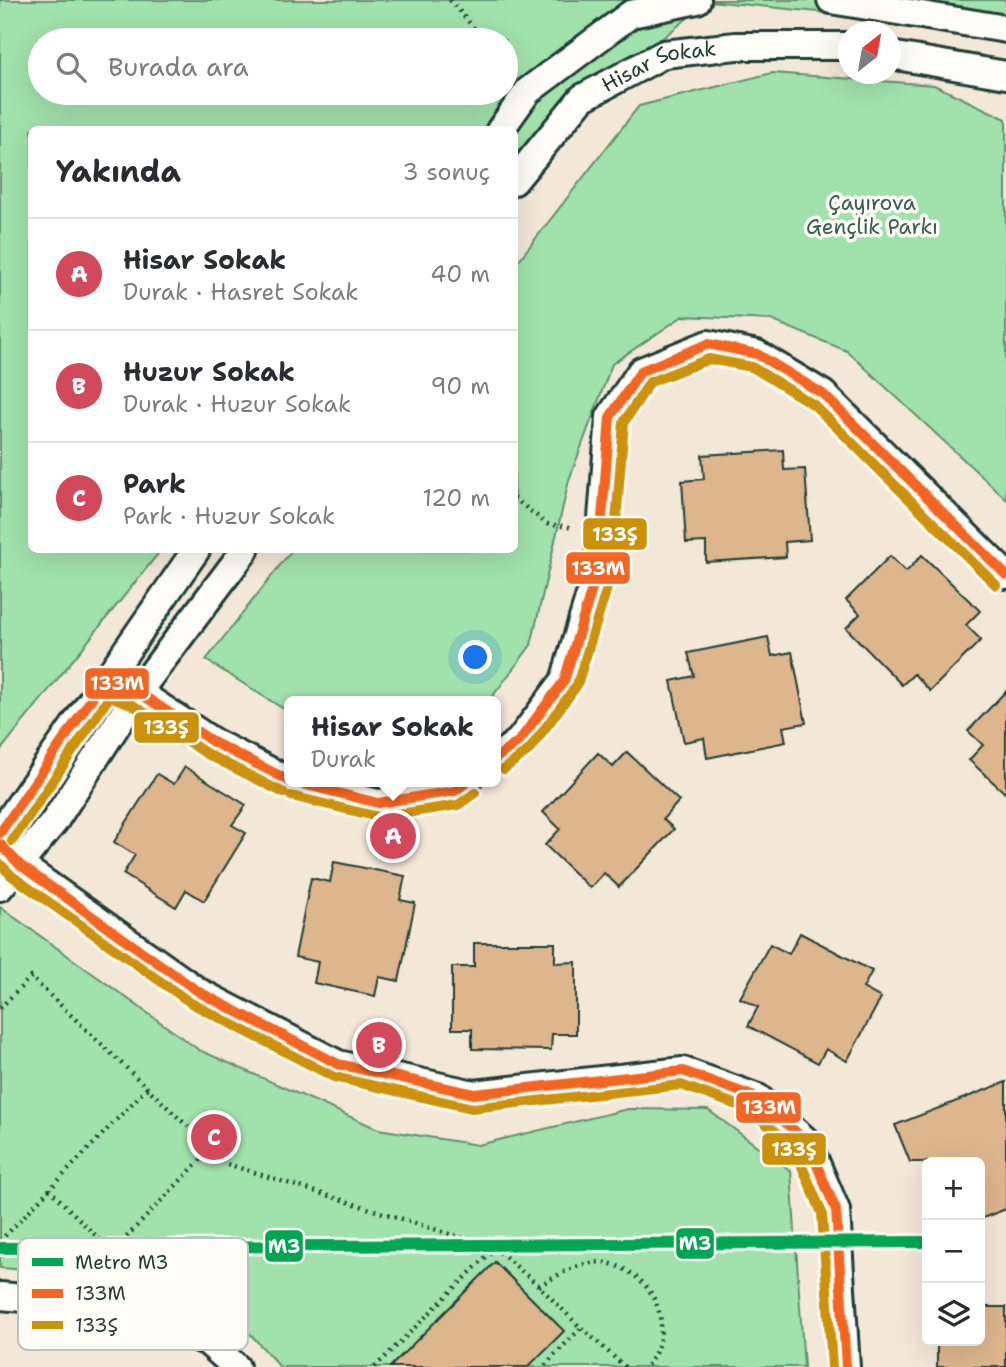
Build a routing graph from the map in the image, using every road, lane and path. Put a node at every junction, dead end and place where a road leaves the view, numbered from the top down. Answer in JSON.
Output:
{"nodes":[{"id":1,"x":450,"y":0,"type":"edge"},
{"id":2,"x":697,"y":0,"type":"edge"},
{"id":3,"x":831,"y":0,"type":"edge"},
{"id":4,"x":474,"y":28,"type":"edge"},
{"id":5,"x":1006,"y":29,"type":"edge"},
{"id":6,"x":838,"y":46,"type":"edge"},
{"id":7,"x":901,"y":57,"type":"edge"},
{"id":8,"x":1006,"y":75,"type":"edge"},
{"id":9,"x":518,"y":105,"type":"edge"},
{"id":10,"x":518,"y":105,"type":"edge"},
{"id":11,"x":503,"y":126,"type":"edge"},
{"id":12,"x":518,"y":176,"type":"edge"},
{"id":13,"x":518,"y":501,"type":"edge"},
{"id":14,"x":547,"y":524,"type":"dead end"},
{"id":15,"x":194,"y":553,"type":"edge"},
{"id":16,"x":243,"y":553,"type":"edge"},
{"id":17,"x":1006,"y":575,"type":"edge"},
{"id":18,"x":105,"y":679,"type":"junction"},
{"id":19,"x":138,"y":692,"type":"junction"},
{"id":20,"x":501,"y":754,"type":"edge"},
{"id":21,"x":284,"y":777,"type":"edge"},
{"id":22,"x":315,"y":787,"type":"edge"},
{"id":23,"x":460,"y":787,"type":"edge"},
{"id":24,"x":0,"y":833,"type":"edge"},
{"id":25,"x":0,"y":844,"type":"edge"},
{"id":26,"x":20,"y":865,"type":"junction"},
{"id":27,"x":0,"y":887,"type":"edge"},
{"id":28,"x":0,"y":1008,"type":"edge"},
{"id":29,"x":146,"y":1088,"type":"junction"},
{"id":30,"x":211,"y":1150,"type":"junction"},
{"id":31,"x":49,"y":1189,"type":"junction"},
{"id":32,"x":98,"y":1238,"type":"edge"},
{"id":33,"x":126,"y":1238,"type":"edge"},
{"id":34,"x":0,"y":1241,"type":"edge"},
{"id":35,"x":495,"y":1248,"type":"junction"},
{"id":36,"x":540,"y":1286,"type":"junction"},
{"id":37,"x":0,"y":1296,"type":"edge"},
{"id":38,"x":18,"y":1298,"type":"edge"},
{"id":39,"x":581,"y":1328,"type":"junction"},
{"id":40,"x":217,"y":1350,"type":"edge"},
{"id":41,"x":236,"y":1367,"type":"edge"},
{"id":42,"x":375,"y":1367,"type":"edge"},
{"id":43,"x":543,"y":1367,"type":"edge"},
{"id":44,"x":625,"y":1367,"type":"edge"},
{"id":45,"x":646,"y":1367,"type":"edge"},
{"id":46,"x":846,"y":1367,"type":"edge"}],
"edges":[{"from":1,"to":4,"type":"path"},
{"from":2,"to":9,"type":"street","name":"Hisar Sokak"},
{"from":3,"to":5,"type":"street"},
{"from":6,"to":12,"type":"street","name":"Hisar Sokak"},
{"from":7,"to":8,"type":"street"},
{"from":10,"to":11,"type":"street","name":"Hisar Sokak"},
{"from":13,"to":14,"type":"path"},
{"from":15,"to":18,"type":"street"},
{"from":16,"to":19,"type":"street"},
{"from":17,"to":20,"type":"street"},
{"from":18,"to":19,"type":"street"},
{"from":18,"to":24,"type":"street"},
{"from":19,"to":21,"type":"street"},
{"from":19,"to":26,"type":"street"},
{"from":22,"to":23,"type":"street"},
{"from":25,"to":26,"type":"street"},
{"from":26,"to":27,"type":"street"},
{"from":26,"to":46,"type":"street"},
{"from":28,"to":29,"type":"path"},
{"from":29,"to":30,"type":"path"},
{"from":29,"to":31,"type":"path"},
{"from":30,"to":33,"type":"path"},
{"from":30,"to":35,"type":"path"},
{"from":31,"to":32,"type":"path"},
{"from":31,"to":34,"type":"path"},
{"from":35,"to":36,"type":"path"},
{"from":35,"to":42,"type":"path"},
{"from":36,"to":39,"type":"path"},
{"from":36,"to":45,"type":"path"},
{"from":37,"to":38,"type":"street"},
{"from":39,"to":43,"type":"path"},
{"from":39,"to":44,"type":"path"},
{"from":40,"to":41,"type":"street"}]}
